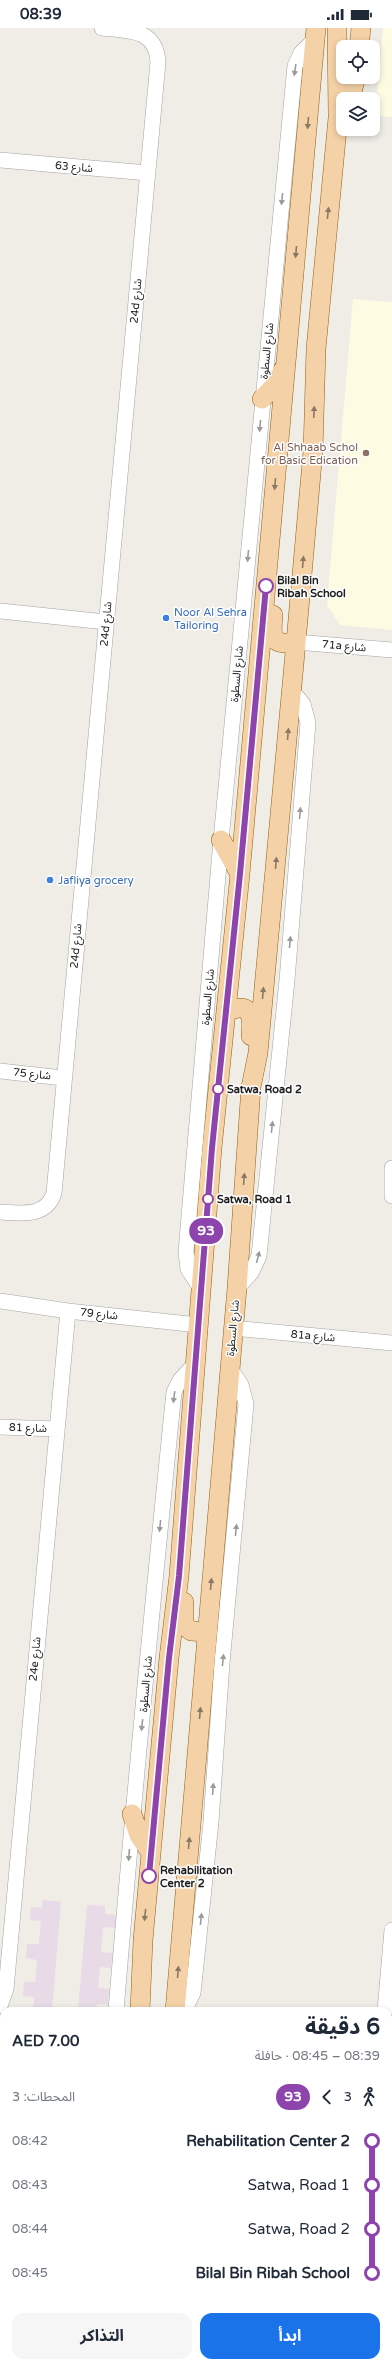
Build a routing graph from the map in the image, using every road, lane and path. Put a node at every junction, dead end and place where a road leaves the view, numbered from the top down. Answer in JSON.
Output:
{"nodes":[{"id":1,"x":102,"y":28,"type":"edge"},
{"id":2,"x":337,"y":28,"type":"edge"},
{"id":3,"x":352,"y":28,"type":"edge"},
{"id":4,"x":361,"y":28,"type":"edge"},
{"id":5,"x":316,"y":33,"type":"edge"},
{"id":6,"x":351,"y":40,"type":"edge"},
{"id":7,"x":360,"y":40,"type":"edge"},
{"id":8,"x":341,"y":92,"type":"edge"},
{"id":9,"x":339,"y":136,"type":"edge"},
{"id":10,"x":0,"y":160,"type":"edge"},
{"id":11,"x":148,"y":174,"type":"junction"},
{"id":12,"x":286,"y":363,"type":"junction"},
{"id":13,"x":262,"y":399,"type":"junction"},
{"id":14,"x":266,"y":580,"type":"junction"},
{"id":15,"x":0,"y":611,"type":"edge"},
{"id":16,"x":106,"y":622,"type":"junction"},
{"id":17,"x":296,"y":642,"type":"junction"},
{"id":18,"x":392,"y":650,"type":"edge"},
{"id":19,"x":292,"y":691,"type":"junction"},
{"id":20,"x":220,"y":840,"type":"junction"},
{"id":21,"x":240,"y":874,"type":"junction"},
{"id":22,"x":226,"y":1012,"type":"junction"},
{"id":23,"x":0,"y":1071,"type":"edge"},
{"id":24,"x":63,"y":1078,"type":"junction"},
{"id":25,"x":252,"y":1087,"type":"junction"},
{"id":26,"x":392,"y":1168,"type":"edge"},
{"id":27,"x":392,"y":1196,"type":"edge"},
{"id":28,"x":0,"y":1212,"type":"edge"},
{"id":29,"x":237,"y":1288,"type":"junction"},
{"id":30,"x":202,"y":1289,"type":"junction"},
{"id":31,"x":0,"y":1301,"type":"edge"},
{"id":32,"x":68,"y":1311,"type":"junction"},
{"id":33,"x":198,"y":1325,"type":"junction"},
{"id":34,"x":233,"y":1328,"type":"junction"},
{"id":35,"x":392,"y":1343,"type":"edge"},
{"id":36,"x":194,"y":1365,"type":"junction"},
{"id":37,"x":229,"y":1367,"type":"junction"},
{"id":38,"x":0,"y":1427,"type":"edge"},
{"id":39,"x":56,"y":1429,"type":"junction"},
{"id":40,"x":179,"y":1576,"type":"junction"},
{"id":41,"x":207,"y":1632,"type":"junction"},
{"id":42,"x":132,"y":1814,"type":"junction"},
{"id":43,"x":151,"y":1853,"type":"junction"},
{"id":44,"x":392,"y":1930,"type":"edge"},
{"id":45,"x":0,"y":2006,"type":"edge"},
{"id":46,"x":116,"y":2007,"type":"edge"},
{"id":47,"x":140,"y":2007,"type":"edge"},
{"id":48,"x":175,"y":2007,"type":"edge"},
{"id":49,"x":186,"y":2007,"type":"edge"},
{"id":50,"x":385,"y":2007,"type":"edge"}],
"edges":[{"from":1,"to":11,"type":"street","name":"24d شارع"},
{"from":2,"to":8,"type":"main road"},
{"from":3,"to":6,"type":"main road"},
{"from":4,"to":7,"type":"main road"},
{"from":5,"to":12,"type":"main road","name":"شارع السطوة","one_way":true},
{"from":5,"to":13,"type":"street","name":"شارع السطوة","one_way":true},
{"from":17,"to":9,"type":"main road","name":"شارع السطوة","one_way":true},
{"from":10,"to":11,"type":"street","name":"شارع 63"},
{"from":11,"to":16,"type":"street","name":"24d شارع"},
{"from":12,"to":13,"type":"main road"},
{"from":12,"to":14,"type":"main road","name":"شارع السطوة","one_way":true},
{"from":13,"to":20,"type":"street","name":"شارع السطوة","one_way":true},
{"from":14,"to":17,"type":"main road"},
{"from":14,"to":21,"type":"main road","name":"شارع السطوة"},
{"from":15,"to":16,"type":"street"},
{"from":16,"to":24,"type":"street","name":"24d شارع"},
{"from":17,"to":18,"type":"street","name":"71a شارع"},
{"from":17,"to":19,"type":"main road","name":"شارع السطوة"},
{"from":25,"to":19,"type":"main road","name":"شارع السطوة","one_way":true},
{"from":29,"to":19,"type":"street","name":"شارع السطوة","one_way":true},
{"from":20,"to":21,"type":"main road"},
{"from":20,"to":30,"type":"street","name":"شارع السطوة"},
{"from":21,"to":22,"type":"main road","name":"شارع السطوة"},
{"from":22,"to":25,"type":"main road"},
{"from":22,"to":30,"type":"main road","name":"شارع السطوة"},
{"from":23,"to":24,"type":"street","name":"شارع 75"},
{"from":24,"to":28,"type":"street","name":"24d شارع"},
{"from":29,"to":25,"type":"main road","name":"شارع السطوة","one_way":true},
{"from":26,"to":27,"type":"street"},
{"from":29,"to":34,"type":"main road","name":"شارع السطوة"},
{"from":30,"to":33,"type":"main road","name":"شارع السطوة"},
{"from":31,"to":32,"type":"street","name":"شارع 79"},
{"from":32,"to":33,"type":"street","name":"شارع 79"},
{"from":32,"to":39,"type":"street","name":"24e شارع"},
{"from":33,"to":36,"type":"main road","name":"شارع السطوة"},
{"from":34,"to":35,"type":"street","name":"81a شارع"},
{"from":34,"to":37,"type":"main road","name":"شارع السطوة"},
{"from":36,"to":40,"type":"main road","name":"شارع السطوة"},
{"from":36,"to":42,"type":"street","name":"شارع السطوة","one_way":true},
{"from":41,"to":37,"type":"main road","name":"شارع السطوة","one_way":true},
{"from":49,"to":37,"type":"street","name":"شارع السطوة","one_way":true},
{"from":38,"to":39,"type":"street","name":"شارع 81"},
{"from":39,"to":45,"type":"street","name":"24e شارع"},
{"from":40,"to":41,"type":"main road"},
{"from":40,"to":43,"type":"main road","name":"شارع السطوة"},
{"from":48,"to":41,"type":"main road","name":"شارع السطوة","one_way":true},
{"from":42,"to":43,"type":"main road"},
{"from":42,"to":46,"type":"street","name":"شارع السطوة","one_way":true},
{"from":43,"to":47,"type":"main road","name":"شارع السطوة","one_way":true},
{"from":44,"to":50,"type":"street"}]}
